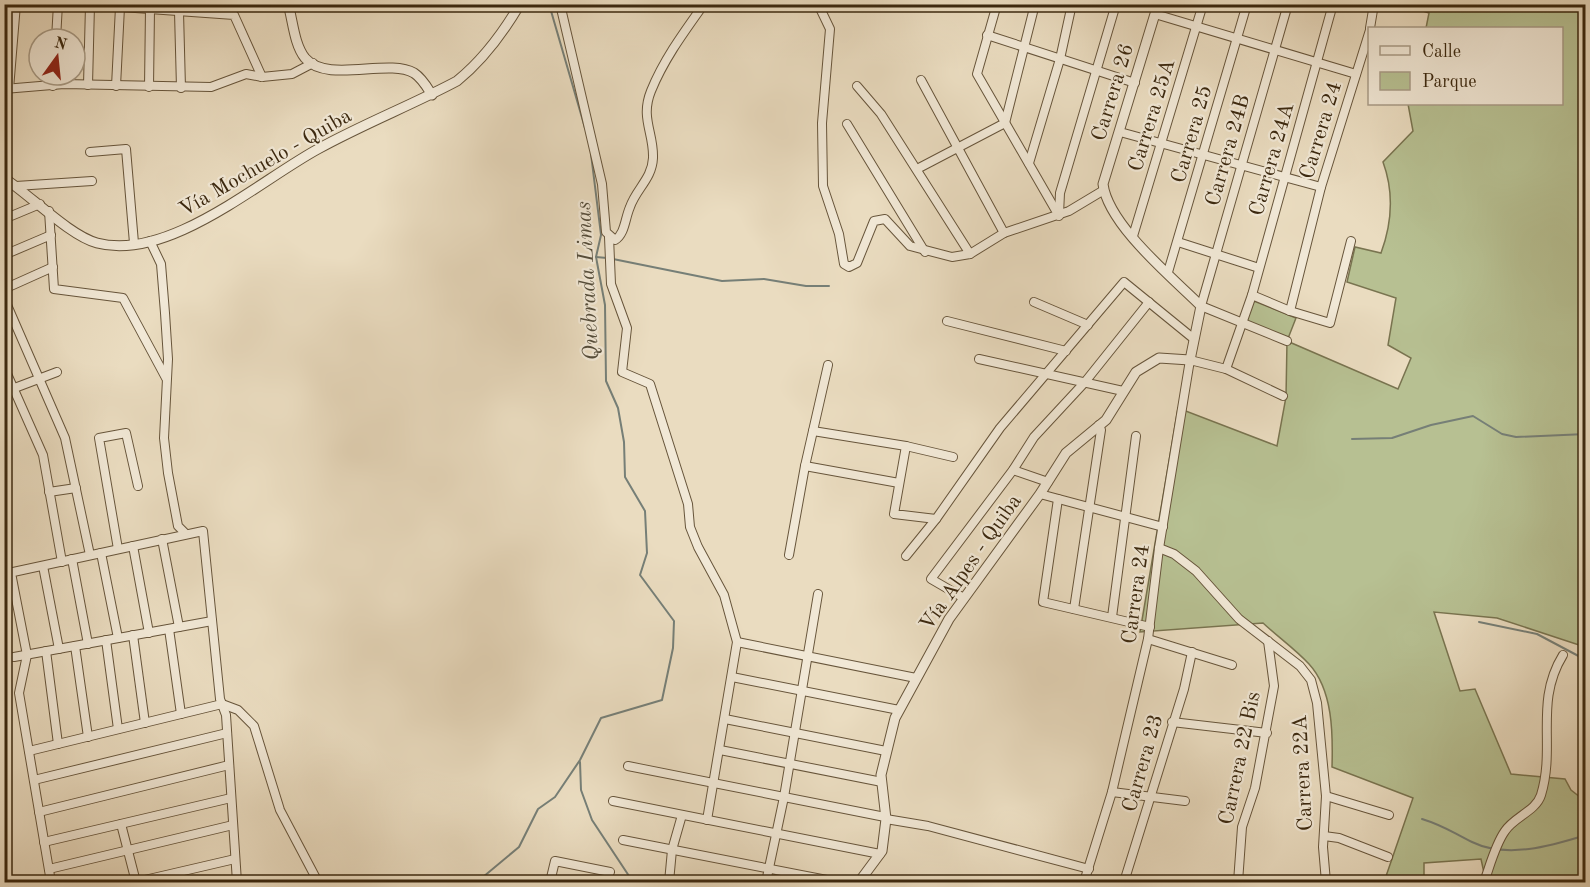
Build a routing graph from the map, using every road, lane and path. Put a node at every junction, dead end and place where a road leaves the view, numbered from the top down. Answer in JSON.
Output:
{"nodes":[{"id":1,"x":16,"y":4,"type":"edge"},
{"id":2,"x":58,"y":4,"type":"edge"},
{"id":3,"x":79,"y":4,"type":"edge"},
{"id":4,"x":288,"y":4,"type":"edge"},
{"id":5,"x":520,"y":4,"type":"edge"},
{"id":6,"x":560,"y":4,"type":"edge"},
{"id":7,"x":704,"y":4,"type":"edge"},
{"id":8,"x":818,"y":4,"type":"edge"},
{"id":9,"x":997,"y":4,"type":"edge"},
{"id":10,"x":1035,"y":4,"type":"edge"},
{"id":11,"x":1072,"y":4,"type":"edge"},
{"id":12,"x":1116,"y":4,"type":"edge"},
{"id":13,"x":1203,"y":4,"type":"edge"},
{"id":14,"x":1247,"y":4,"type":"edge"},
{"id":15,"x":1288,"y":4,"type":"edge"},
{"id":16,"x":1333,"y":4,"type":"edge"},
{"id":17,"x":1374,"y":4,"type":"edge"},
{"id":18,"x":90,"y":5,"type":"edge"},
{"id":19,"x":120,"y":7,"type":"junction"},
{"id":20,"x":150,"y":9,"type":"junction"},
{"id":21,"x":1156,"y":9,"type":"edge"},
{"id":22,"x":179,"y":12,"type":"junction"},
{"id":23,"x":57,"y":27,"type":"edge"},
{"id":24,"x":1197,"y":27,"type":"junction"},
{"id":25,"x":1370,"y":27,"type":"edge"},
{"id":26,"x":987,"y":35,"type":"junction"},
{"id":27,"x":1368,"y":35,"type":"edge"},
{"id":28,"x":1238,"y":39,"type":"junction"},
{"id":29,"x":1023,"y":46,"type":"junction"},
{"id":30,"x":1275,"y":50,"type":"junction"},
{"id":31,"x":1060,"y":59,"type":"junction"},
{"id":32,"x":1316,"y":62,"type":"junction"},
{"id":33,"x":313,"y":63,"type":"junction"},
{"id":34,"x":1095,"y":70,"type":"junction"},
{"id":35,"x":1356,"y":74,"type":"junction"},
{"id":36,"x":262,"y":77,"type":"junction"},
{"id":37,"x":921,"y":80,"type":"dead end"},
{"id":38,"x":1135,"y":83,"type":"junction"},
{"id":39,"x":88,"y":85,"type":"joint"},
{"id":40,"x":116,"y":86,"type":"junction"},
{"id":41,"x":857,"y":86,"type":"dead end"},
{"id":42,"x":38,"y":87,"type":"edge"},
{"id":43,"x":149,"y":87,"type":"junction"},
{"id":44,"x":181,"y":88,"type":"junction"},
{"id":45,"x":7,"y":89,"type":"edge"},
{"id":46,"x":432,"y":94,"type":"junction"},
{"id":47,"x":1005,"y":123,"type":"junction"},
{"id":48,"x":846,"y":124,"type":"dead end"},
{"id":49,"x":1120,"y":132,"type":"junction"},
{"id":50,"x":1161,"y":144,"type":"junction"},
{"id":51,"x":957,"y":148,"type":"junction"},
{"id":52,"x":90,"y":152,"type":"dead end"},
{"id":53,"x":1203,"y":156,"type":"junction"},
{"id":54,"x":1029,"y":163,"type":"junction"},
{"id":55,"x":1241,"y":167,"type":"junction"},
{"id":56,"x":918,"y":170,"type":"junction"},
{"id":57,"x":4,"y":178,"type":"edge"},
{"id":58,"x":1284,"y":179,"type":"junction"},
{"id":59,"x":92,"y":181,"type":"dead end"},
{"id":60,"x":16,"y":186,"type":"junction"},
{"id":61,"x":1321,"y":187,"type":"junction"},
{"id":62,"x":1104,"y":190,"type":"junction"},
{"id":63,"x":40,"y":204,"type":"junction"},
{"id":64,"x":49,"y":211,"type":"junction"},
{"id":65,"x":1059,"y":216,"type":"junction"},
{"id":66,"x":4,"y":219,"type":"edge"},
{"id":67,"x":1004,"y":233,"type":"junction"},
{"id":68,"x":51,"y":235,"type":"junction"},
{"id":69,"x":1133,"y":236,"type":"junction"},
{"id":70,"x":609,"y":237,"type":"junction"},
{"id":71,"x":150,"y":241,"type":"junction"},
{"id":72,"x":1351,"y":241,"type":"dead end"},
{"id":73,"x":134,"y":243,"type":"junction"},
{"id":74,"x":1178,"y":243,"type":"junction"},
{"id":75,"x":926,"y":252,"type":"junction"},
{"id":76,"x":970,"y":254,"type":"junction"},
{"id":77,"x":1216,"y":254,"type":"junction"},
{"id":78,"x":4,"y":255,"type":"edge"},
{"id":79,"x":53,"y":267,"type":"junction"},
{"id":80,"x":1259,"y":268,"type":"junction"},
{"id":81,"x":1168,"y":272,"type":"junction"},
{"id":82,"x":4,"y":289,"type":"edge"},
{"id":83,"x":1252,"y":295,"type":"junction"},
{"id":84,"x":4,"y":298,"type":"edge"},
{"id":85,"x":1034,"y":302,"type":"dead end"},
{"id":86,"x":1149,"y":302,"type":"junction"},
{"id":87,"x":1201,"y":306,"type":"junction"},
{"id":88,"x":1290,"y":311,"type":"junction"},
{"id":89,"x":14,"y":319,"type":"junction"},
{"id":90,"x":947,"y":321,"type":"dead end"},
{"id":91,"x":1243,"y":322,"type":"junction"},
{"id":92,"x":4,"y":323,"type":"edge"},
{"id":93,"x":1088,"y":325,"type":"junction"},
{"id":94,"x":1194,"y":339,"type":"junction"},
{"id":95,"x":1287,"y":341,"type":"dead end"},
{"id":96,"x":1066,"y":351,"type":"junction"},
{"id":97,"x":979,"y":359,"type":"dead end"},
{"id":98,"x":1190,"y":360,"type":"junction"},
{"id":99,"x":828,"y":365,"type":"dead end"},
{"id":100,"x":4,"y":367,"type":"edge"},
{"id":101,"x":1226,"y":369,"type":"junction"},
{"id":102,"x":57,"y":372,"type":"dead end"},
{"id":103,"x":1044,"y":374,"type":"junction"},
{"id":104,"x":39,"y":378,"type":"junction"},
{"id":105,"x":166,"y":379,"type":"junction"},
{"id":106,"x":1085,"y":382,"type":"junction"},
{"id":107,"x":14,"y":388,"type":"junction"},
{"id":108,"x":1123,"y":390,"type":"junction"},
{"id":109,"x":4,"y":392,"type":"edge"},
{"id":110,"x":1283,"y":396,"type":"dead end"},
{"id":111,"x":1099,"y":425,"type":"junction"},
{"id":112,"x":813,"y":431,"type":"junction"},
{"id":113,"x":1136,"y":435,"type":"dead end"},
{"id":114,"x":906,"y":446,"type":"junction"},
{"id":115,"x":953,"y":457,"type":"dead end"},
{"id":116,"x":805,"y":466,"type":"junction"},
{"id":117,"x":1013,"y":470,"type":"junction"},
{"id":118,"x":1048,"y":482,"type":"junction"},
{"id":119,"x":899,"y":483,"type":"junction"},
{"id":120,"x":138,"y":486,"type":"dead end"},
{"id":121,"x":76,"y":488,"type":"junction"},
{"id":122,"x":49,"y":492,"type":"junction"},
{"id":123,"x":1040,"y":494,"type":"junction"},
{"id":124,"x":1058,"y":499,"type":"junction"},
{"id":125,"x":1089,"y":508,"type":"junction"},
{"id":126,"x":1125,"y":517,"type":"junction"},
{"id":127,"x":936,"y":519,"type":"junction"},
{"id":128,"x":1163,"y":527,"type":"junction"},
{"id":129,"x":186,"y":534,"type":"junction"},
{"id":130,"x":162,"y":539,"type":"junction"},
{"id":131,"x":133,"y":546,"type":"junction"},
{"id":132,"x":1159,"y":548,"type":"junction"},
{"id":133,"x":118,"y":549,"type":"junction"},
{"id":134,"x":101,"y":553,"type":"junction"},
{"id":135,"x":90,"y":555,"type":"junction"},
{"id":136,"x":789,"y":555,"type":"dead end"},
{"id":137,"x":906,"y":556,"type":"dead end"},
{"id":138,"x":72,"y":559,"type":"junction"},
{"id":139,"x":62,"y":562,"type":"junction"},
{"id":140,"x":43,"y":566,"type":"junction"},
{"id":141,"x":8,"y":573,"type":"edge"},
{"id":142,"x":818,"y":594,"type":"dead end"},
{"id":143,"x":962,"y":597,"type":"junction"},
{"id":144,"x":1074,"y":609,"type":"junction"},
{"id":145,"x":1112,"y":617,"type":"junction"},
{"id":146,"x":212,"y":621,"type":"junction"},
{"id":147,"x":179,"y":627,"type":"junction"},
{"id":148,"x":1150,"y":627,"type":"junction"},
{"id":149,"x":169,"y":629,"type":"junction"},
{"id":150,"x":149,"y":633,"type":"junction"},
{"id":151,"x":133,"y":635,"type":"junction"},
{"id":152,"x":118,"y":638,"type":"junction"},
{"id":153,"x":1148,"y":639,"type":"junction"},
{"id":154,"x":106,"y":640,"type":"junction"},
{"id":155,"x":1268,"y":641,"type":"junction"},
{"id":156,"x":737,"y":642,"type":"junction"},
{"id":157,"x":88,"y":644,"type":"junction"},
{"id":158,"x":75,"y":646,"type":"junction"},
{"id":159,"x":59,"y":649,"type":"junction"},
{"id":160,"x":46,"y":651,"type":"junction"},
{"id":161,"x":1192,"y":652,"type":"junction"},
{"id":162,"x":27,"y":655,"type":"junction"},
{"id":163,"x":1563,"y":655,"type":"dead end"},
{"id":164,"x":808,"y":656,"type":"junction"},
{"id":165,"x":14,"y":657,"type":"dead end"},
{"id":166,"x":1232,"y":665,"type":"dead end"},
{"id":167,"x":732,"y":677,"type":"junction"},
{"id":168,"x":916,"y":678,"type":"junction"},
{"id":169,"x":802,"y":691,"type":"junction"},
{"id":170,"x":222,"y":704,"type":"junction"},
{"id":171,"x":899,"y":710,"type":"junction"},
{"id":172,"x":181,"y":714,"type":"junction"},
{"id":173,"x":725,"y":719,"type":"junction"},
{"id":174,"x":1172,"y":722,"type":"junction"},
{"id":175,"x":145,"y":723,"type":"junction"},
{"id":176,"x":118,"y":729,"type":"junction"},
{"id":177,"x":227,"y":733,"type":"junction"},
{"id":178,"x":795,"y":733,"type":"junction"},
{"id":179,"x":1267,"y":733,"type":"junction"},
{"id":180,"x":88,"y":737,"type":"junction"},
{"id":181,"x":58,"y":744,"type":"junction"},
{"id":182,"x":720,"y":750,"type":"junction"},
{"id":183,"x":885,"y":751,"type":"junction"},
{"id":184,"x":29,"y":752,"type":"junction"},
{"id":185,"x":790,"y":764,"type":"junction"},
{"id":186,"x":229,"y":765,"type":"junction"},
{"id":187,"x":628,"y":766,"type":"dead end"},
{"id":188,"x":34,"y":780,"type":"junction"},
{"id":189,"x":882,"y":782,"type":"junction"},
{"id":190,"x":714,"y":783,"type":"junction"},
{"id":191,"x":1112,"y":792,"type":"junction"},
{"id":192,"x":1326,"y":796,"type":"junction"},
{"id":193,"x":784,"y":797,"type":"junction"},
{"id":194,"x":1152,"y":797,"type":"junction"},
{"id":195,"x":231,"y":798,"type":"junction"},
{"id":196,"x":613,"y":801,"type":"dead end"},
{"id":197,"x":1185,"y":801,"type":"dead end"},
{"id":198,"x":39,"y":812,"type":"junction"},
{"id":199,"x":682,"y":815,"type":"junction"},
{"id":200,"x":1389,"y":815,"type":"dead end"},
{"id":201,"x":885,"y":818,"type":"junction"},
{"id":202,"x":707,"y":820,"type":"junction"},
{"id":203,"x":121,"y":824,"type":"junction"},
{"id":204,"x":233,"y":825,"type":"junction"},
{"id":205,"x":776,"y":834,"type":"junction"},
{"id":206,"x":1324,"y":836,"type":"junction"},
{"id":207,"x":623,"y":840,"type":"dead end"},
{"id":208,"x":44,"y":842,"type":"junction"},
{"id":209,"x":128,"y":850,"type":"junction"},
{"id":210,"x":672,"y":850,"type":"junction"},
{"id":211,"x":880,"y":854,"type":"junction"},
{"id":212,"x":1388,"y":857,"type":"dead end"},
{"id":213,"x":235,"y":859,"type":"junction"},
{"id":214,"x":49,"y":869,"type":"junction"},
{"id":215,"x":769,"y":869,"type":"junction"},
{"id":216,"x":1089,"y":869,"type":"junction"},
{"id":217,"x":610,"y":872,"type":"dead end"},
{"id":218,"x":51,"y":882,"type":"edge"},
{"id":219,"x":136,"y":882,"type":"edge"},
{"id":220,"x":237,"y":882,"type":"edge"},
{"id":221,"x":318,"y":882,"type":"edge"},
{"id":222,"x":550,"y":882,"type":"edge"},
{"id":223,"x":671,"y":882,"type":"edge"},
{"id":224,"x":766,"y":882,"type":"edge"},
{"id":225,"x":837,"y":882,"type":"edge"},
{"id":226,"x":859,"y":882,"type":"edge"},
{"id":227,"x":1084,"y":882,"type":"edge"},
{"id":228,"x":1124,"y":882,"type":"edge"},
{"id":229,"x":1238,"y":882,"type":"edge"},
{"id":230,"x":1326,"y":882,"type":"edge"},
{"id":231,"x":1484,"y":882,"type":"edge"}],
"edges":[{"from":1,"to":45,"type":"street"},
{"from":2,"to":23,"type":"street"},
{"from":3,"to":18,"type":"street"},
{"from":4,"to":33,"type":"street"},
{"from":5,"to":46,"type":"street","name":"Vía Mochuelo - Quiba"},
{"from":6,"to":70,"type":"street"},
{"from":7,"to":70,"type":"street"},
{"from":8,"to":75,"type":"street"},
{"from":9,"to":26,"type":"street"},
{"from":10,"to":29,"type":"street"},
{"from":11,"to":31,"type":"street"},
{"from":12,"to":34,"type":"street"},
{"from":13,"to":24,"type":"street","name":"Carrera 25A"},
{"from":14,"to":28,"type":"street","name":"Carrera 25"},
{"from":15,"to":30,"type":"street","name":"Carrera 24B"},
{"from":16,"to":32,"type":"street","name":"Carrera 24A"},
{"from":17,"to":25,"type":"street","name":"Carrera 24"},
{"from":18,"to":19,"type":"street"},
{"from":18,"to":39,"type":"street"},
{"from":19,"to":20,"type":"street"},
{"from":19,"to":40,"type":"street"},
{"from":20,"to":22,"type":"street"},
{"from":20,"to":43,"type":"street"},
{"from":21,"to":24,"type":"street"},
{"from":21,"to":38,"type":"street","name":"Carrera 26"},
{"from":22,"to":36,"type":"street"},
{"from":22,"to":44,"type":"street"},
{"from":24,"to":28,"type":"street"},
{"from":24,"to":50,"type":"street","name":"Carrera 25A"},
{"from":26,"to":29,"type":"street"},
{"from":26,"to":47,"type":"street"},
{"from":27,"to":35,"type":"street","name":"Carrera 24"},
{"from":28,"to":30,"type":"street"},
{"from":28,"to":53,"type":"street","name":"Carrera 25"},
{"from":29,"to":31,"type":"street"},
{"from":29,"to":47,"type":"street"},
{"from":30,"to":32,"type":"street"},
{"from":30,"to":55,"type":"street","name":"Carrera 24B"},
{"from":31,"to":34,"type":"street"},
{"from":31,"to":54,"type":"street"},
{"from":32,"to":35,"type":"street"},
{"from":32,"to":58,"type":"street","name":"Carrera 24A"},
{"from":33,"to":36,"type":"street"},
{"from":33,"to":46,"type":"street"},
{"from":34,"to":38,"type":"street"},
{"from":34,"to":65,"type":"street"},
{"from":35,"to":61,"type":"street","name":"Carrera 24"},
{"from":36,"to":44,"type":"street"},
{"from":37,"to":51,"type":"street"},
{"from":38,"to":49,"type":"street","name":"Carrera 26"},
{"from":39,"to":40,"type":"street"},
{"from":40,"to":43,"type":"street"},
{"from":41,"to":56,"type":"street"},
{"from":42,"to":45,"type":"street"},
{"from":43,"to":44,"type":"street"},
{"from":46,"to":71,"type":"street","name":"Vía Mochuelo - Quiba"},
{"from":47,"to":51,"type":"street"},
{"from":47,"to":54,"type":"street"},
{"from":48,"to":75,"type":"street"},
{"from":49,"to":50,"type":"street"},
{"from":49,"to":62,"type":"street","name":"Carrera 26"},
{"from":50,"to":53,"type":"street"},
{"from":50,"to":69,"type":"street","name":"Carrera 25A"},
{"from":51,"to":56,"type":"street"},
{"from":51,"to":67,"type":"street"},
{"from":52,"to":73,"type":"street"},
{"from":53,"to":55,"type":"street"},
{"from":53,"to":74,"type":"street","name":"Carrera 25"},
{"from":54,"to":65,"type":"street"},
{"from":55,"to":58,"type":"street"},
{"from":55,"to":77,"type":"street","name":"Carrera 24B"},
{"from":56,"to":76,"type":"street"},
{"from":57,"to":60,"type":"street","name":"Vía Mochuelo - Quiba"},
{"from":58,"to":61,"type":"street"},
{"from":58,"to":80,"type":"street","name":"Carrera 24A"},
{"from":59,"to":60,"type":"street"},
{"from":60,"to":63,"type":"street","name":"Vía Mochuelo - Quiba"},
{"from":61,"to":88,"type":"street","name":"Carrera 24"},
{"from":62,"to":65,"type":"street"},
{"from":62,"to":69,"type":"street"},
{"from":63,"to":64,"type":"street","name":"Vía Mochuelo - Quiba"},
{"from":63,"to":66,"type":"street"},
{"from":64,"to":68,"type":"street"},
{"from":64,"to":73,"type":"street","name":"Vía Mochuelo - Quiba"},
{"from":65,"to":67,"type":"street"},
{"from":67,"to":76,"type":"street"},
{"from":68,"to":78,"type":"street"},
{"from":68,"to":79,"type":"street"},
{"from":69,"to":81,"type":"street"},
{"from":70,"to":156,"type":"street"},
{"from":71,"to":73,"type":"street","name":"Vía Mochuelo - Quiba"},
{"from":71,"to":105,"type":"street"},
{"from":72,"to":88,"type":"street"},
{"from":74,"to":77,"type":"street"},
{"from":74,"to":81,"type":"street","name":"Carrera 25"},
{"from":75,"to":76,"type":"street"},
{"from":77,"to":80,"type":"street"},
{"from":77,"to":87,"type":"street","name":"Carrera 24B"},
{"from":79,"to":82,"type":"street"},
{"from":79,"to":105,"type":"street"},
{"from":80,"to":83,"type":"street","name":"Carrera 24A"},
{"from":81,"to":87,"type":"street"},
{"from":83,"to":88,"type":"street"},
{"from":83,"to":91,"type":"street","name":"Carrera 24A"},
{"from":84,"to":89,"type":"street"},
{"from":85,"to":93,"type":"street"},
{"from":86,"to":93,"type":"street"},
{"from":86,"to":94,"type":"street"},
{"from":86,"to":106,"type":"street"},
{"from":87,"to":91,"type":"street"},
{"from":87,"to":94,"type":"street","name":"Carrera 24"},
{"from":89,"to":92,"type":"street"},
{"from":89,"to":104,"type":"street"},
{"from":90,"to":96,"type":"street"},
{"from":91,"to":95,"type":"street"},
{"from":91,"to":101,"type":"street","name":"Carrera 24A"},
{"from":93,"to":96,"type":"street"},
{"from":94,"to":98,"type":"street","name":"Carrera 24"},
{"from":96,"to":103,"type":"street"},
{"from":97,"to":103,"type":"street"},
{"from":98,"to":101,"type":"street"},
{"from":98,"to":108,"type":"street","name":"Vía Alpes - Quiba"},
{"from":98,"to":128,"type":"street","name":"Carrera 24"},
{"from":99,"to":112,"type":"street"},
{"from":100,"to":107,"type":"street"},
{"from":101,"to":110,"type":"street"},
{"from":102,"to":104,"type":"street"},
{"from":103,"to":106,"type":"street"},
{"from":103,"to":127,"type":"street"},
{"from":104,"to":107,"type":"street"},
{"from":104,"to":121,"type":"street"},
{"from":105,"to":129,"type":"street"},
{"from":106,"to":108,"type":"street"},
{"from":106,"to":117,"type":"street"},
{"from":107,"to":109,"type":"street"},
{"from":107,"to":122,"type":"street"},
{"from":108,"to":111,"type":"street","name":"Vía Alpes - Quiba"},
{"from":111,"to":118,"type":"street","name":"Vía Alpes - Quiba"},
{"from":111,"to":125,"type":"street"},
{"from":112,"to":114,"type":"street"},
{"from":112,"to":116,"type":"street"},
{"from":113,"to":126,"type":"street"},
{"from":114,"to":115,"type":"street"},
{"from":114,"to":119,"type":"street"},
{"from":116,"to":119,"type":"street"},
{"from":116,"to":136,"type":"street"},
{"from":117,"to":118,"type":"street"},
{"from":117,"to":143,"type":"street"},
{"from":118,"to":123,"type":"street","name":"Vía Alpes - Quiba"},
{"from":119,"to":127,"type":"street"},
{"from":120,"to":133,"type":"street"},
{"from":121,"to":122,"type":"street"},
{"from":121,"to":135,"type":"street"},
{"from":122,"to":139,"type":"street"},
{"from":123,"to":124,"type":"street"},
{"from":123,"to":143,"type":"street","name":"Vía Alpes - Quiba"},
{"from":124,"to":125,"type":"street"},
{"from":124,"to":144,"type":"street"},
{"from":125,"to":126,"type":"street"},
{"from":125,"to":144,"type":"street"},
{"from":126,"to":128,"type":"street"},
{"from":126,"to":145,"type":"street"},
{"from":127,"to":137,"type":"street"},
{"from":128,"to":132,"type":"street","name":"Carrera 24"},
{"from":129,"to":130,"type":"street"},
{"from":129,"to":146,"type":"street"},
{"from":130,"to":131,"type":"street"},
{"from":130,"to":147,"type":"street"},
{"from":131,"to":133,"type":"street"},
{"from":131,"to":150,"type":"street"},
{"from":132,"to":148,"type":"street","name":"Carrera 24"},
{"from":132,"to":155,"type":"street"},
{"from":133,"to":134,"type":"street"},
{"from":134,"to":135,"type":"street"},
{"from":134,"to":152,"type":"street"},
{"from":135,"to":138,"type":"street"},
{"from":138,"to":139,"type":"street"},
{"from":138,"to":157,"type":"street"},
{"from":139,"to":140,"type":"street"},
{"from":140,"to":141,"type":"street"},
{"from":140,"to":159,"type":"street"},
{"from":141,"to":162,"type":"street"},
{"from":142,"to":164,"type":"street"},
{"from":143,"to":168,"type":"street","name":"Vía Alpes - Quiba"},
{"from":144,"to":145,"type":"street"},
{"from":145,"to":148,"type":"street"},
{"from":146,"to":147,"type":"street"},
{"from":146,"to":170,"type":"street"},
{"from":147,"to":149,"type":"street"},
{"from":148,"to":153,"type":"street","name":"Carrera 24"},
{"from":149,"to":150,"type":"street"},
{"from":149,"to":172,"type":"street"},
{"from":150,"to":151,"type":"street"},
{"from":151,"to":152,"type":"street"},
{"from":151,"to":175,"type":"street"},
{"from":152,"to":154,"type":"street"},
{"from":153,"to":161,"type":"street"},
{"from":153,"to":191,"type":"street","name":"Carrera 24"},
{"from":154,"to":157,"type":"street"},
{"from":154,"to":176,"type":"street"},
{"from":155,"to":179,"type":"street","name":"Carrera 22 Bis"},
{"from":155,"to":192,"type":"street","name":"Carrera 22A"},
{"from":156,"to":164,"type":"street"},
{"from":156,"to":167,"type":"street"},
{"from":157,"to":158,"type":"street"},
{"from":158,"to":159,"type":"street"},
{"from":158,"to":180,"type":"street"},
{"from":159,"to":160,"type":"street"},
{"from":160,"to":162,"type":"street"},
{"from":160,"to":181,"type":"street"},
{"from":161,"to":166,"type":"street"},
{"from":161,"to":174,"type":"street","name":"Carrera 23"},
{"from":162,"to":165,"type":"street"},
{"from":162,"to":184,"type":"street"},
{"from":163,"to":231,"type":"street"},
{"from":164,"to":168,"type":"street"},
{"from":164,"to":169,"type":"street"},
{"from":167,"to":169,"type":"street"},
{"from":167,"to":173,"type":"street"},
{"from":168,"to":171,"type":"street","name":"Vía Alpes - Quiba"},
{"from":169,"to":171,"type":"street"},
{"from":169,"to":178,"type":"street"},
{"from":170,"to":172,"type":"street"},
{"from":170,"to":177,"type":"street"},
{"from":170,"to":221,"type":"street"},
{"from":171,"to":183,"type":"street","name":"Vía Alpes - Quiba"},
{"from":172,"to":175,"type":"street"},
{"from":173,"to":178,"type":"street"},
{"from":173,"to":182,"type":"street"},
{"from":174,"to":179,"type":"street"},
{"from":174,"to":194,"type":"street","name":"Carrera 23"},
{"from":175,"to":176,"type":"street"},
{"from":176,"to":180,"type":"street"},
{"from":177,"to":186,"type":"street"},
{"from":177,"to":188,"type":"street"},
{"from":178,"to":183,"type":"street"},
{"from":178,"to":185,"type":"street"},
{"from":179,"to":229,"type":"street","name":"Carrera 22 Bis"},
{"from":180,"to":181,"type":"street"},
{"from":181,"to":184,"type":"street"},
{"from":182,"to":185,"type":"street"},
{"from":182,"to":190,"type":"street"},
{"from":183,"to":189,"type":"street","name":"Vía Alpes - Quiba"},
{"from":184,"to":188,"type":"street"},
{"from":185,"to":189,"type":"street"},
{"from":185,"to":193,"type":"street"},
{"from":186,"to":195,"type":"street"},
{"from":186,"to":198,"type":"street"},
{"from":187,"to":190,"type":"street"},
{"from":188,"to":198,"type":"street"},
{"from":189,"to":201,"type":"street","name":"Vía Alpes - Quiba"},
{"from":190,"to":193,"type":"street"},
{"from":190,"to":202,"type":"street"},
{"from":191,"to":194,"type":"street"},
{"from":191,"to":216,"type":"street","name":"Carrera 24"},
{"from":192,"to":200,"type":"street"},
{"from":192,"to":206,"type":"street","name":"Carrera 22A"},
{"from":193,"to":201,"type":"street"},
{"from":193,"to":205,"type":"street"},
{"from":194,"to":197,"type":"street"},
{"from":194,"to":228,"type":"street","name":"Carrera 23"},
{"from":195,"to":203,"type":"street"},
{"from":195,"to":204,"type":"street"},
{"from":196,"to":199,"type":"street"},
{"from":198,"to":208,"type":"street"},
{"from":199,"to":202,"type":"street"},
{"from":199,"to":210,"type":"street"},
{"from":201,"to":211,"type":"street","name":"Vía Alpes - Quiba"},
{"from":201,"to":216,"type":"street"},
{"from":202,"to":205,"type":"street"},
{"from":203,"to":208,"type":"street"},
{"from":203,"to":209,"type":"street"},
{"from":204,"to":209,"type":"street"},
{"from":204,"to":213,"type":"street"},
{"from":205,"to":211,"type":"street"},
{"from":205,"to":215,"type":"street"},
{"from":206,"to":212,"type":"street"},
{"from":206,"to":230,"type":"street","name":"Carrera 22A"},
{"from":207,"to":210,"type":"street"},
{"from":208,"to":214,"type":"street"},
{"from":209,"to":214,"type":"street"},
{"from":209,"to":219,"type":"street"},
{"from":210,"to":215,"type":"street"},
{"from":210,"to":223,"type":"street"},
{"from":211,"to":226,"type":"street","name":"Vía Alpes - Quiba"},
{"from":213,"to":219,"type":"street"},
{"from":213,"to":220,"type":"street"},
{"from":214,"to":218,"type":"street"},
{"from":215,"to":224,"type":"street"},
{"from":215,"to":225,"type":"street"},
{"from":216,"to":227,"type":"street","name":"Carrera 24"},
{"from":217,"to":222,"type":"street"}]}
